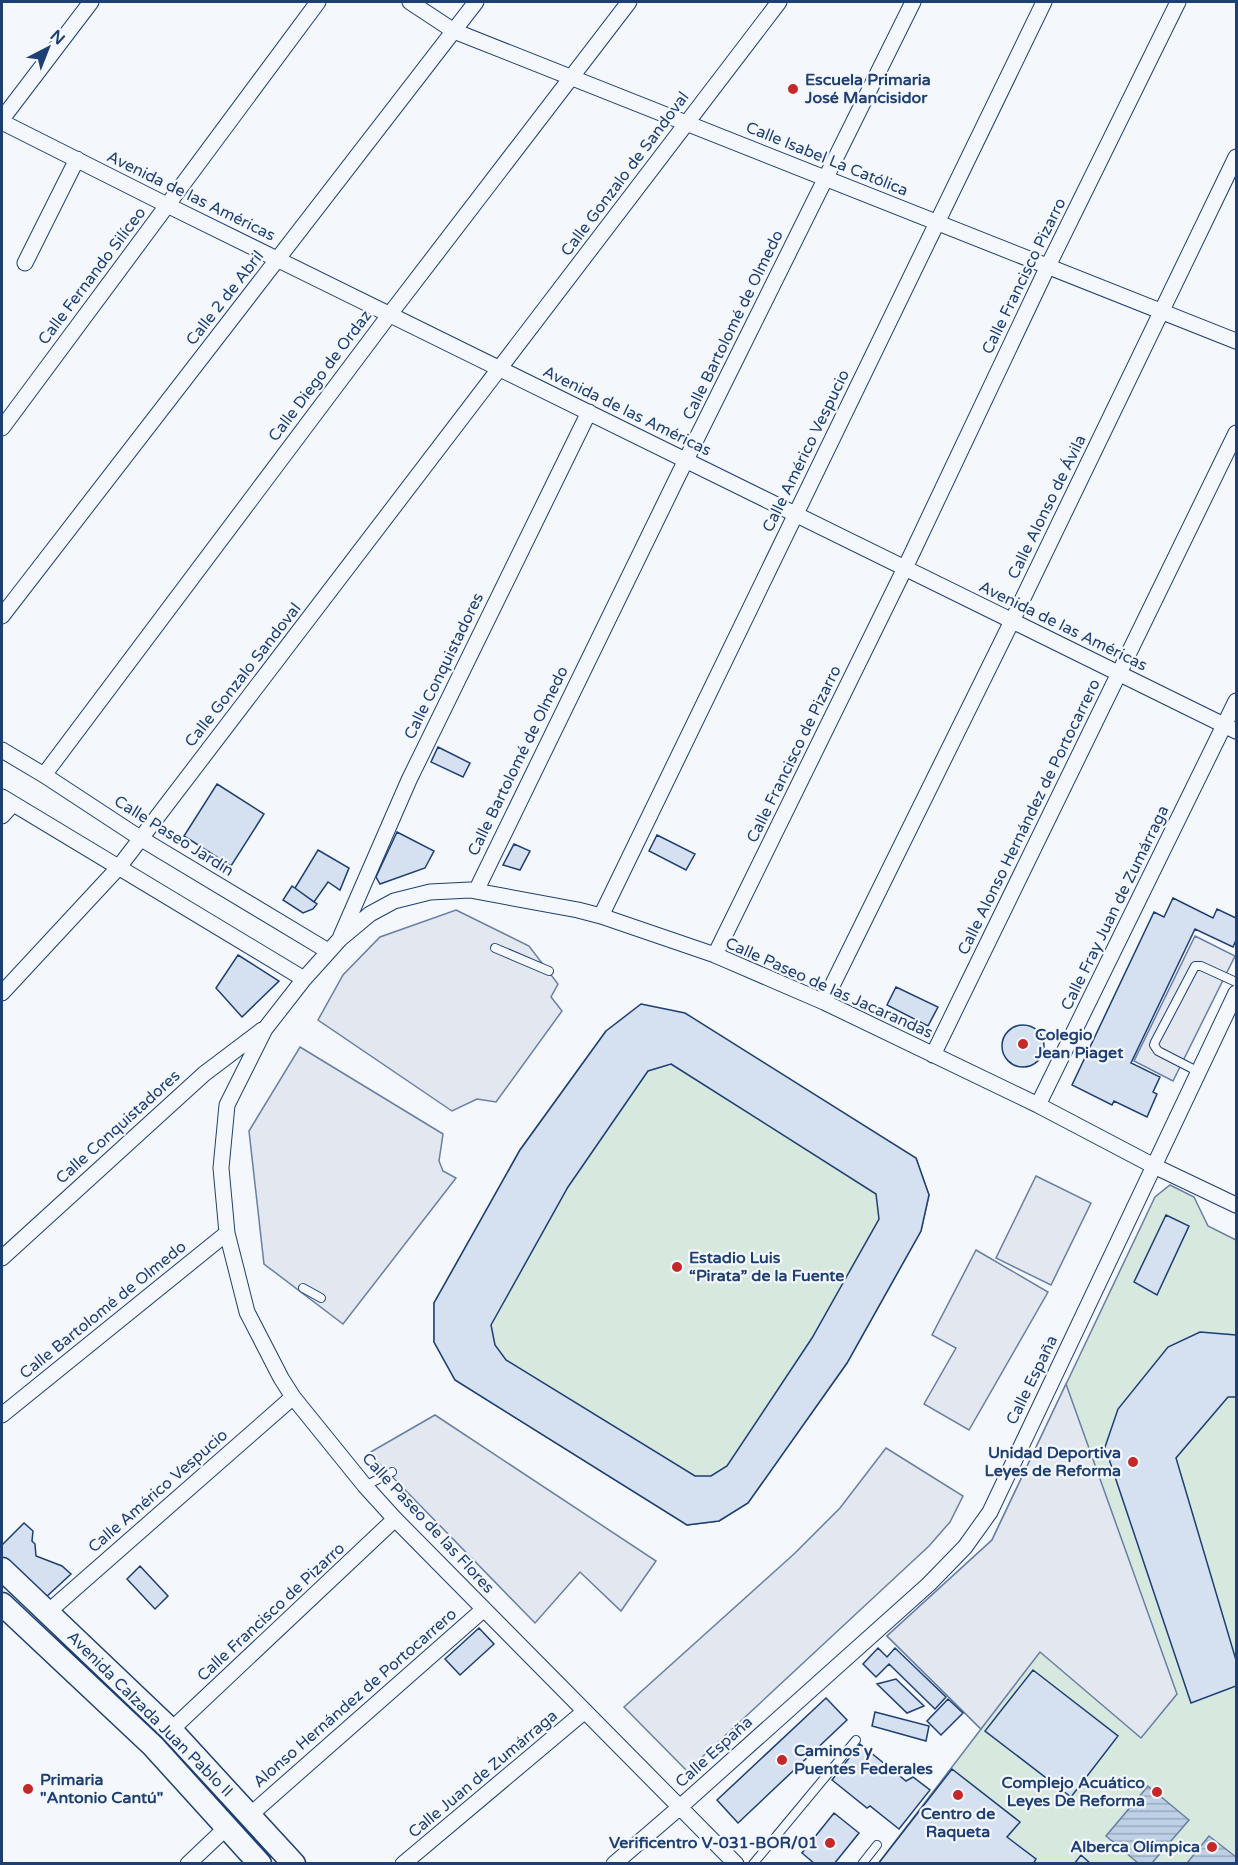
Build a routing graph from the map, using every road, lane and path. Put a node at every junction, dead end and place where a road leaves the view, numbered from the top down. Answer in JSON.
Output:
{"nodes":[{"id":1,"x":91,"y":2,"type":"edge"},
{"id":2,"x":318,"y":2,"type":"edge"},
{"id":3,"x":410,"y":2,"type":"edge"},
{"id":4,"x":476,"y":2,"type":"edge"},
{"id":5,"x":629,"y":2,"type":"edge"},
{"id":6,"x":779,"y":2,"type":"edge"},
{"id":7,"x":913,"y":2,"type":"edge"},
{"id":8,"x":1044,"y":2,"type":"edge"},
{"id":9,"x":1178,"y":2,"type":"edge"},
{"id":10,"x":454,"y":31,"type":"junction"},
{"id":11,"x":571,"y":77,"type":"junction"},
{"id":12,"x":2,"y":121,"type":"edge"},
{"id":13,"x":686,"y":123,"type":"junction"},
{"id":14,"x":1236,"y":157,"type":"edge"},
{"id":15,"x":77,"y":159,"type":"junction"},
{"id":16,"x":826,"y":178,"type":"junction"},
{"id":17,"x":167,"y":206,"type":"junction"},
{"id":18,"x":938,"y":222,"type":"junction"},
{"id":19,"x":279,"y":259,"type":"junction"},
{"id":20,"x":26,"y":263,"type":"dead end"},
{"id":21,"x":1048,"y":266,"type":"junction"},
{"id":22,"x":1162,"y":311,"type":"junction"},
{"id":23,"x":390,"y":314,"type":"junction"},
{"id":24,"x":1236,"y":341,"type":"edge"},
{"id":25,"x":501,"y":369,"type":"junction"},
{"id":26,"x":589,"y":412,"type":"junction"},
{"id":27,"x":2,"y":428,"type":"edge"},
{"id":28,"x":1236,"y":433,"type":"edge"},
{"id":29,"x":686,"y":460,"type":"junction"},
{"id":30,"x":795,"y":514,"type":"junction"},
{"id":31,"x":905,"y":568,"type":"junction"},
{"id":32,"x":2,"y":616,"type":"edge"},
{"id":33,"x":1012,"y":621,"type":"junction"},
{"id":34,"x":1119,"y":674,"type":"junction"},
{"id":35,"x":1236,"y":701,"type":"edge"},
{"id":36,"x":1231,"y":728,"type":"edge"},
{"id":37,"x":2,"y":750,"type":"edge"},
{"id":38,"x":44,"y":775,"type":"junction"},
{"id":39,"x":7,"y":801,"type":"edge"},
{"id":40,"x":2,"y":816,"type":"edge"},
{"id":41,"x":140,"y":838,"type":"junction"},
{"id":42,"x":119,"y":867,"type":"junction"},
{"id":43,"x":476,"y":891,"type":"junction"},
{"id":44,"x":601,"y":916,"type":"junction"},
{"id":45,"x":340,"y":939,"type":"junction"},
{"id":46,"x":495,"y":948,"type":"dead end"},
{"id":47,"x":328,"y":951,"type":"junction"},
{"id":48,"x":715,"y":955,"type":"junction"},
{"id":49,"x":549,"y":971,"type":"dead end"},
{"id":50,"x":304,"y":978,"type":"junction"},
{"id":51,"x":1236,"y":982,"type":"edge"},
{"id":52,"x":2,"y":993,"type":"edge"},
{"id":53,"x":1236,"y":993,"type":"edge"},
{"id":54,"x":824,"y":1002,"type":"junction"},
{"id":55,"x":265,"y":1029,"type":"junction"},
{"id":56,"x":933,"y":1055,"type":"junction"},
{"id":57,"x":1199,"y":1072,"type":"junction"},
{"id":58,"x":1038,"y":1105,"type":"junction"},
{"id":59,"x":1154,"y":1166,"type":"junction"},
{"id":60,"x":1236,"y":1205,"type":"edge"},
{"id":61,"x":227,"y":1233,"type":"junction"},
{"id":62,"x":2,"y":1258,"type":"edge"},
{"id":63,"x":303,"y":1288,"type":"dead end"},
{"id":64,"x":321,"y":1298,"type":"dead end"},
{"id":65,"x":293,"y":1397,"type":"junction"},
{"id":66,"x":2,"y":1415,"type":"edge"},
{"id":67,"x":392,"y":1472,"type":"dead end"},
{"id":68,"x":365,"y":1486,"type":"junction"},
{"id":69,"x":395,"y":1519,"type":"junction"},
{"id":70,"x":2,"y":1569,"type":"edge"},
{"id":71,"x":2,"y":1604,"type":"edge"},
{"id":72,"x":484,"y":1609,"type":"junction"},
{"id":73,"x":48,"y":1612,"type":"junction"},
{"id":74,"x":585,"y":1711,"type":"junction"},
{"id":75,"x":171,"y":1730,"type":"junction"},
{"id":76,"x":856,"y":1740,"type":"dead end"},
{"id":77,"x":680,"y":1807,"type":"junction"},
{"id":78,"x":250,"y":1815,"type":"junction"},
{"id":79,"x":227,"y":1827,"type":"junction"},
{"id":80,"x":877,"y":1845,"type":"dead end"},
{"id":81,"x":188,"y":1863,"type":"edge"},
{"id":82,"x":260,"y":1863,"type":"edge"},
{"id":83,"x":294,"y":1863,"type":"edge"},
{"id":84,"x":403,"y":1863,"type":"edge"},
{"id":85,"x":614,"y":1863,"type":"edge"},
{"id":86,"x":736,"y":1863,"type":"edge"},
{"id":87,"x":753,"y":1863,"type":"edge"},
{"id":88,"x":862,"y":1863,"type":"edge"}],
"edges":[{"from":1,"to":12,"type":"street"},
{"from":2,"to":17,"type":"street","name":"Calle Fernando Silíceo"},
{"from":3,"to":10,"type":"street","name":"Calle Isabel La Católica"},
{"from":4,"to":10,"type":"street","name":"Calle 2 de Abril"},
{"from":5,"to":11,"type":"street","name":"Calle Diego de Ordaz"},
{"from":6,"to":13,"type":"street","name":"Calle Gonzalo de Sandoval"},
{"from":7,"to":16,"type":"street","name":"Calle Bartolomé de Olmedo"},
{"from":8,"to":18,"type":"street","name":"Calle Américo Vespucio"},
{"from":9,"to":21,"type":"street","name":"Calle Francisco Pizarro"},
{"from":10,"to":11,"type":"street","name":"Calle Isabel La Católica"},
{"from":10,"to":19,"type":"street","name":"Calle 2 de Abril"},
{"from":11,"to":13,"type":"street","name":"Calle Isabel La Católica"},
{"from":11,"to":23,"type":"street","name":"Calle Diego de Ordaz"},
{"from":12,"to":15,"type":"street","name":"Avenida de las Américas"},
{"from":13,"to":16,"type":"street","name":"Calle Isabel La Católica"},
{"from":13,"to":25,"type":"street","name":"Calle Gonzalo de Sandoval"},
{"from":14,"to":22,"type":"street","name":"Calle Alonso de Ávila"},
{"from":15,"to":17,"type":"street","name":"Avenida de las Américas"},
{"from":15,"to":20,"type":"street"},
{"from":16,"to":18,"type":"street","name":"Calle Isabel La Católica"},
{"from":16,"to":29,"type":"street","name":"Calle Bartolomé de Olmedo"},
{"from":17,"to":19,"type":"street","name":"Avenida de las Américas"},
{"from":17,"to":27,"type":"street","name":"Calle Fernando Silíceo"},
{"from":18,"to":21,"type":"street","name":"Calle Isabel La Católica"},
{"from":18,"to":30,"type":"street","name":"Calle Américo Vespucio"},
{"from":19,"to":23,"type":"street","name":"Avenida de las Américas"},
{"from":19,"to":32,"type":"street","name":"Calle 2 de Abril"},
{"from":21,"to":22,"type":"street","name":"Calle Isabel La Católica"},
{"from":21,"to":31,"type":"street","name":"Calle Francisco Pizarro"},
{"from":22,"to":24,"type":"street","name":"Calle Isabel La Católica"},
{"from":22,"to":33,"type":"street","name":"Calle Alonso de Ávila"},
{"from":23,"to":25,"type":"street","name":"Avenida de las Américas"},
{"from":23,"to":38,"type":"street","name":"Calle Diego de Ordaz"},
{"from":25,"to":26,"type":"street","name":"Avenida de las Américas"},
{"from":25,"to":41,"type":"street","name":"Calle Gonzalo Sandoval"},
{"from":26,"to":29,"type":"street","name":"Avenida de las Américas"},
{"from":26,"to":45,"type":"street","name":"Calle Conquistadores"},
{"from":28,"to":34,"type":"street","name":"Calle Alonso Hernández de Portocarrero"},
{"from":29,"to":30,"type":"street","name":"Avenida de las Américas"},
{"from":29,"to":43,"type":"street","name":"Calle Bartolomé de Olmedo"},
{"from":30,"to":31,"type":"street","name":"Avenida de las Américas"},
{"from":30,"to":44,"type":"street","name":"Calle Américo Vespucio"},
{"from":31,"to":33,"type":"street","name":"Avenida de las Américas"},
{"from":31,"to":48,"type":"street","name":"Calle Francisco de Pizarro"},
{"from":33,"to":34,"type":"street","name":"Avenida de las Américas"},
{"from":33,"to":54,"type":"street","name":"Calle Alonso de Ávila"},
{"from":34,"to":36,"type":"street","name":"Avenida de las Américas"},
{"from":34,"to":56,"type":"street","name":"Calle Alonso Hernández de Portocarrero"},
{"from":35,"to":36,"type":"street"},
{"from":36,"to":58,"type":"street","name":"Calle Fray Juan de Zumárraga"},
{"from":37,"to":38,"type":"street","name":"Calle Paseo Jardín"},
{"from":38,"to":41,"type":"street","name":"Calle Paseo Jardín"},
{"from":39,"to":40,"type":"street"},
{"from":39,"to":42,"type":"street"},
{"from":41,"to":42,"type":"street","name":"Calle Gonzalo Sandoval"},
{"from":41,"to":47,"type":"street","name":"Calle Paseo Jardín"},
{"from":42,"to":50,"type":"street"},
{"from":42,"to":52,"type":"street","name":"Calle Gonzalo Sandoval"},
{"from":43,"to":44,"type":"street","name":"Calle Paseo de las Jacarandas"},
{"from":43,"to":45,"type":"street","name":"Calle Paseo de las Jacarandas"},
{"from":44,"to":48,"type":"street","name":"Calle Paseo de las Jacarandas"},
{"from":45,"to":47,"type":"street","name":"Calle Paseo de las Jacarandas"},
{"from":46,"to":49,"type":"lane"},
{"from":47,"to":50,"type":"street","name":"Calle Paseo de las Jacarandas"},
{"from":48,"to":54,"type":"street","name":"Calle Paseo de las Jacarandas"},
{"from":50,"to":55,"type":"street","name":"Calle Paseo de las Flores"},
{"from":51,"to":57,"type":"lane"},
{"from":53,"to":57,"type":"street","name":"Calle España"},
{"from":54,"to":56,"type":"street","name":"Calle Paseo de las Jacarandas"},
{"from":55,"to":61,"type":"street","name":"Calle Paseo de las Flores"},
{"from":55,"to":62,"type":"street","name":"Calle Conquistadores"},
{"from":56,"to":58,"type":"street","name":"Calle Paseo de las Jacarandas"},
{"from":57,"to":59,"type":"street","name":"Calle España"},
{"from":58,"to":59,"type":"street","name":"Calle Paseo de las Jacarandas"},
{"from":59,"to":60,"type":"street","name":"Calle Paseo de las Jacarandas"},
{"from":59,"to":77,"type":"street","name":"Calle España"},
{"from":61,"to":65,"type":"street","name":"Calle Paseo de las Flores"},
{"from":61,"to":66,"type":"street","name":"Calle Bartolomé de Olmedo"},
{"from":63,"to":64,"type":"lane"},
{"from":65,"to":68,"type":"street","name":"Calle Paseo de las Flores"},
{"from":65,"to":73,"type":"street","name":"Calle Américo Vespucio"},
{"from":67,"to":68,"type":"lane"},
{"from":68,"to":69,"type":"street","name":"Calle Paseo de las Flores"},
{"from":69,"to":72,"type":"street","name":"Calle Paseo de las Flores"},
{"from":69,"to":75,"type":"street","name":"Calle Francisco de Pizarro"},
{"from":70,"to":73,"type":"main road","name":"Avenida Calzada Juan Pablo II"},
{"from":71,"to":79,"type":"main road","name":"Avenida Calzada Juan Pablo II"},
{"from":72,"to":74,"type":"street","name":"Calle Paseo de las Flores"},
{"from":72,"to":78,"type":"street","name":"Alonso Hernández de Portocarrero"},
{"from":73,"to":75,"type":"main road","name":"Avenida Calzada Juan Pablo II"},
{"from":74,"to":77,"type":"street","name":"Calle Paseo de las Flores"},
{"from":74,"to":84,"type":"street","name":"Calle Juan de Zumárraga"},
{"from":75,"to":78,"type":"main road","name":"Avenida Calzada Juan Pablo II"},
{"from":76,"to":87,"type":"lane"},
{"from":77,"to":85,"type":"street","name":"Calle España"},
{"from":77,"to":86,"type":"street","name":"Calle Paseo de las Flores"},
{"from":78,"to":83,"type":"main road","name":"Avenida Calzada Juan Pablo II"},
{"from":79,"to":81,"type":"street"},
{"from":79,"to":82,"type":"main road","name":"Avenida Calzada Juan Pablo II"},
{"from":80,"to":88,"type":"lane"}]}
